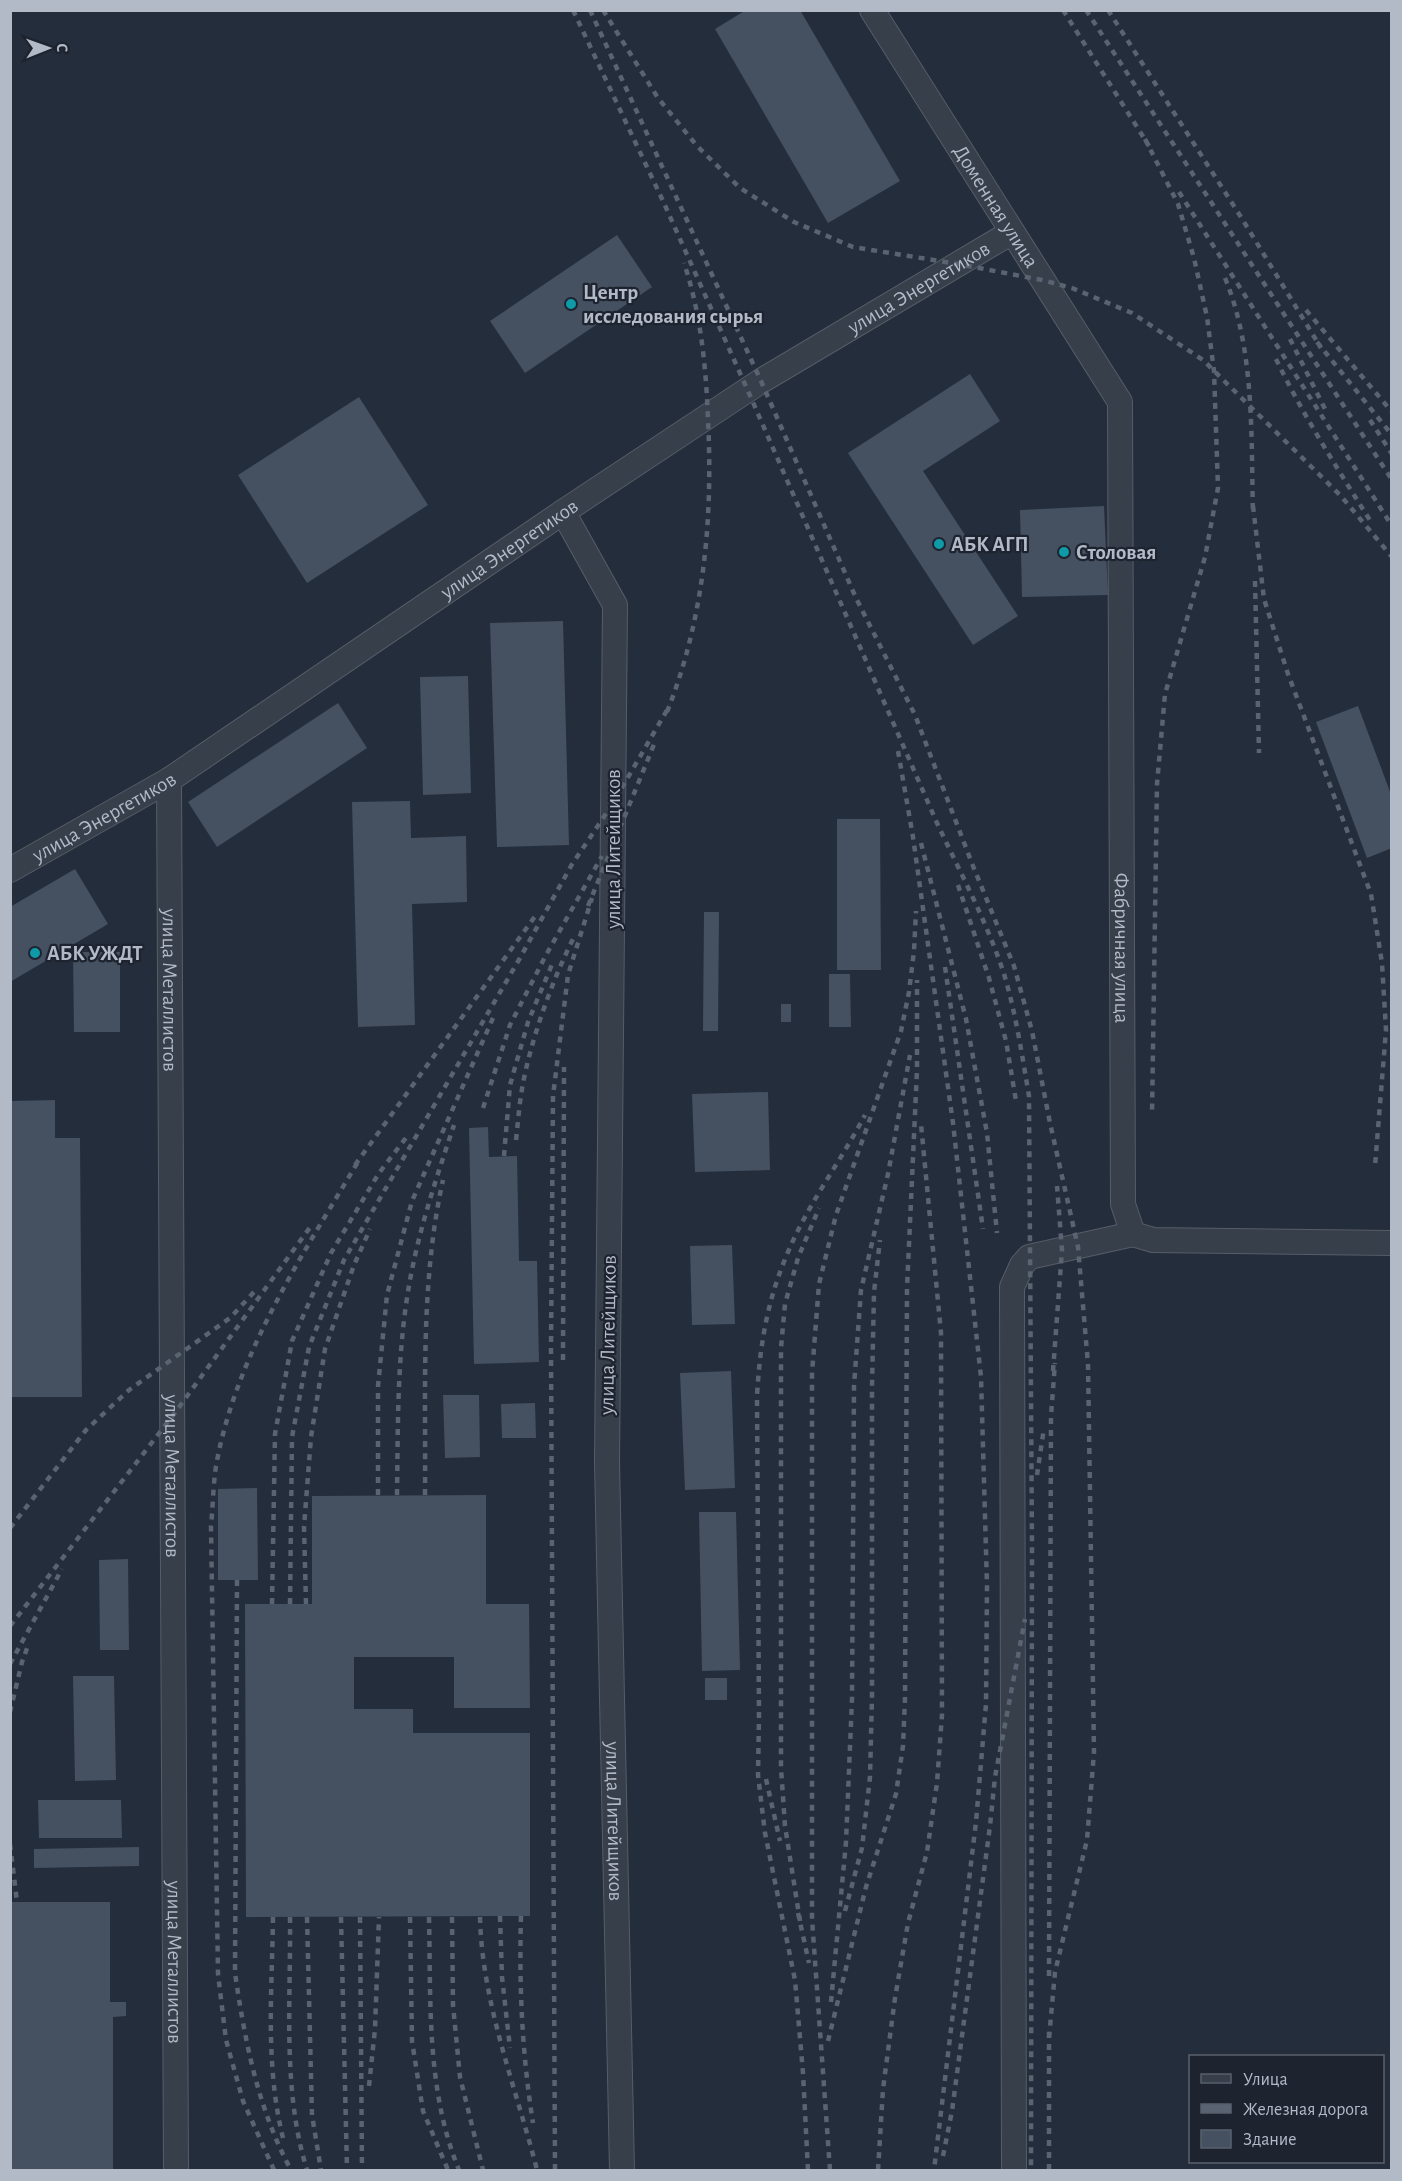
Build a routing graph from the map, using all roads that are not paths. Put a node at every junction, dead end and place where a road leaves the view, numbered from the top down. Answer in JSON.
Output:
{"nodes":[{"id":1,"x":872,"y":10,"type":"edge"},
{"id":2,"x":1012,"y":232,"type":"junction"},
{"id":3,"x":1120,"y":402,"type":"joint"},
{"id":4,"x":563,"y":512,"type":"junction"},
{"id":5,"x":169,"y":780,"type":"junction"},
{"id":6,"x":10,"y":870,"type":"edge"},
{"id":7,"x":1133,"y":1234,"type":"junction"},
{"id":8,"x":1392,"y":1243,"type":"edge"},
{"id":9,"x":176,"y":2170,"type":"edge"},
{"id":10,"x":622,"y":2170,"type":"edge"},
{"id":11,"x":1014,"y":2170,"type":"edge"}],
"edges":[{"from":1,"to":2,"type":"street","name":"Доменная улица"},
{"from":2,"to":3,"type":"street","name":"Доменная улица"},
{"from":2,"to":4,"type":"street","name":"улица Энергетиков"},
{"from":3,"to":7,"type":"street","name":"Фабричная улица"},
{"from":4,"to":5,"type":"street","name":"улица Энергетиков"},
{"from":4,"to":10,"type":"street","name":"улица Литейщиков"},
{"from":5,"to":6,"type":"street","name":"улица Энергетиков"},
{"from":5,"to":9,"type":"street","name":"улица Металлистов"},
{"from":7,"to":8,"type":"street"},
{"from":7,"to":11,"type":"street"}]}
